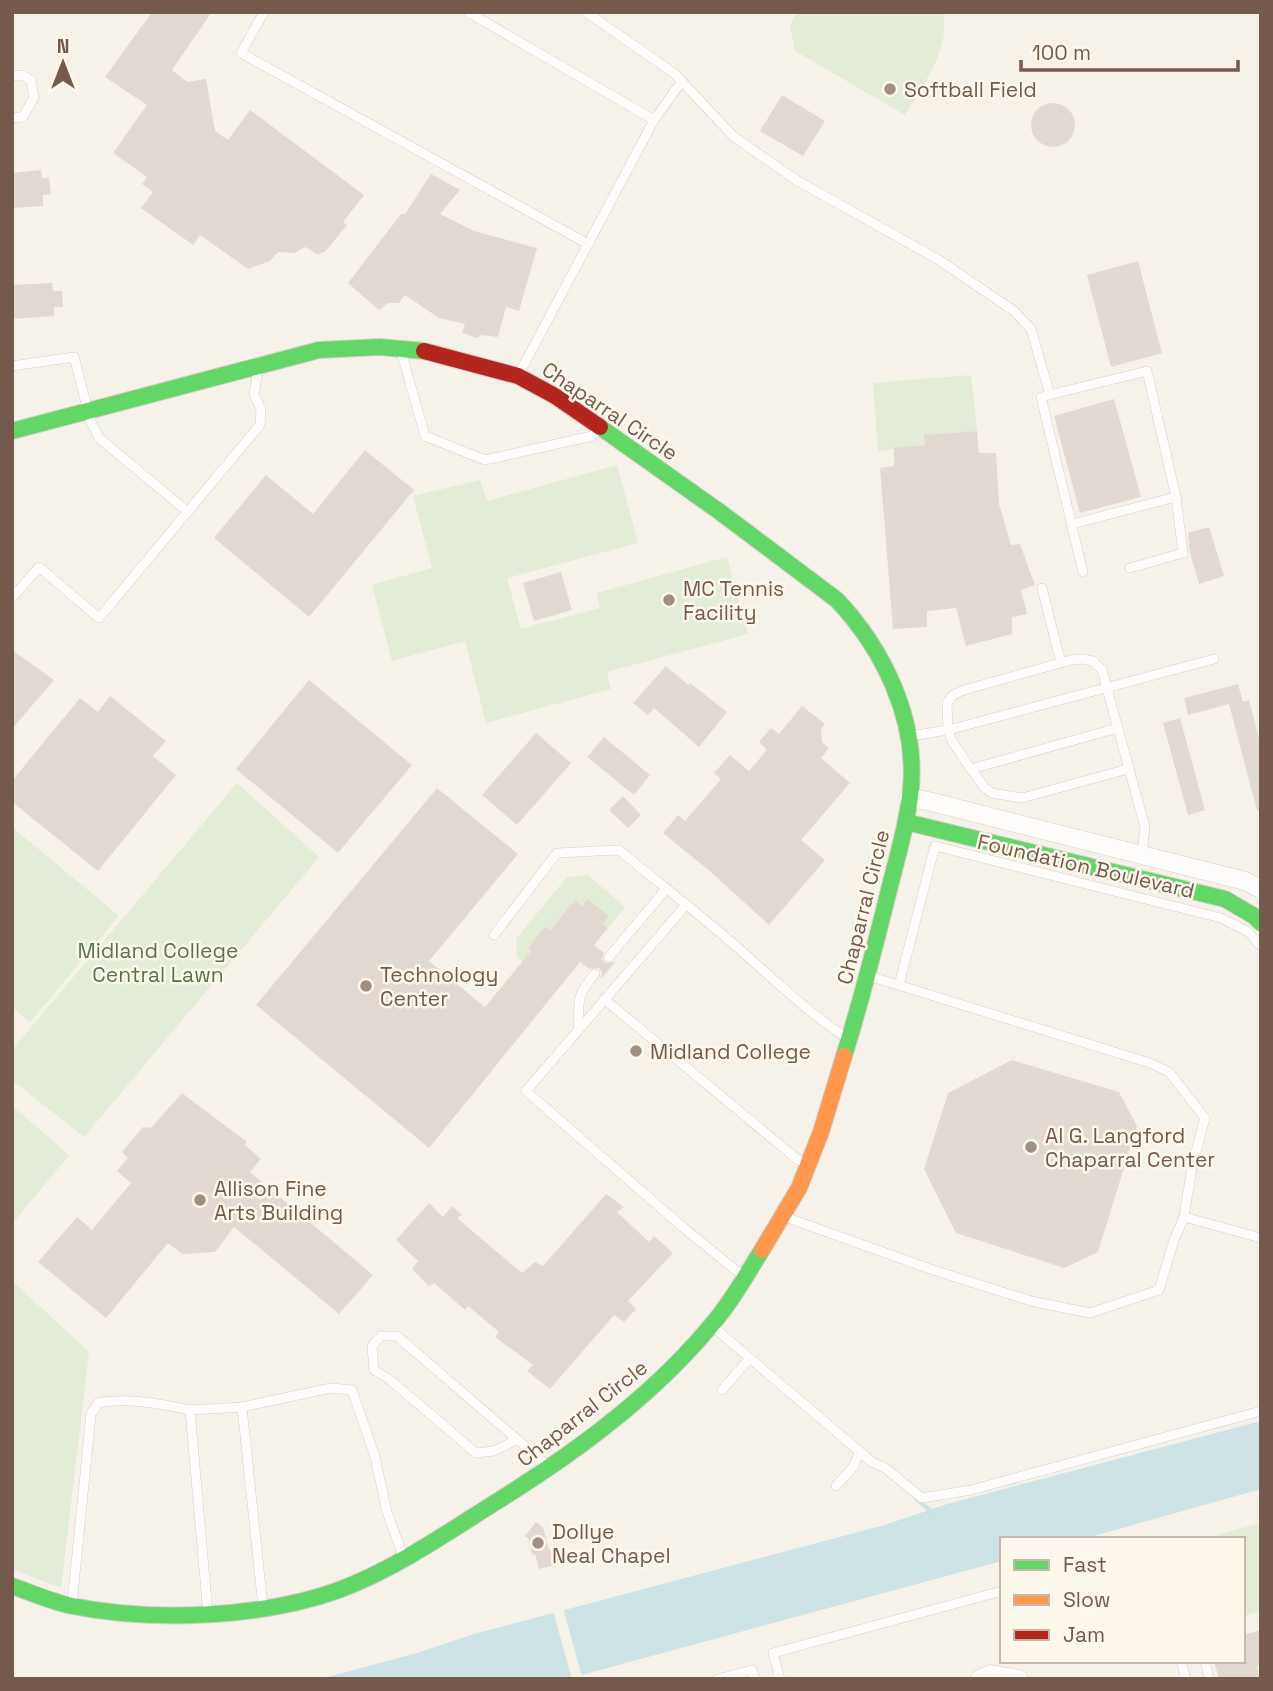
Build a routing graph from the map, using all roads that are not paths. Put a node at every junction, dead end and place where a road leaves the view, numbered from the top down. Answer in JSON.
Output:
{"nodes":[{"id":1,"x":264,"y":12,"type":"edge"},
{"id":2,"x":468,"y":12,"type":"edge"},
{"id":3,"x":586,"y":12,"type":"edge"},
{"id":4,"x":12,"y":76,"type":"edge"},
{"id":5,"x":682,"y":81,"type":"junction"},
{"id":6,"x":12,"y":118,"type":"edge"},
{"id":7,"x":654,"y":120,"type":"junction"},
{"id":8,"x":588,"y":244,"type":"junction"},
{"id":9,"x":401,"y":349,"type":"junction"},
{"id":10,"x":254,"y":367,"type":"junction"},
{"id":11,"x":15,"y":368,"type":"edge"},
{"id":12,"x":518,"y":376,"type":"junction"},
{"id":13,"x":1050,"y":395,"type":"junction"},
{"id":14,"x":89,"y":411,"type":"junction"},
{"id":15,"x":601,"y":427,"type":"junction"},
{"id":16,"x":12,"y":431,"type":"edge"},
{"id":17,"x":1176,"y":497,"type":"junction"},
{"id":18,"x":188,"y":512,"type":"junction"},
{"id":19,"x":1072,"y":524,"type":"junction"},
{"id":20,"x":1130,"y":568,"type":"dead end"},
{"id":21,"x":1083,"y":572,"type":"dead end"},
{"id":22,"x":1042,"y":588,"type":"dead end"},
{"id":23,"x":12,"y":598,"type":"edge"},
{"id":24,"x":1214,"y":659,"type":"dead end"},
{"id":25,"x":1061,"y":663,"type":"junction"},
{"id":26,"x":1108,"y":688,"type":"junction"},
{"id":27,"x":1118,"y":728,"type":"junction"},
{"id":28,"x":948,"y":730,"type":"junction"},
{"id":29,"x":907,"y":736,"type":"junction"},
{"id":30,"x":971,"y":769,"type":"junction"},
{"id":31,"x":1128,"y":769,"type":"junction"},
{"id":32,"x":909,"y":798,"type":"junction"},
{"id":33,"x":1008,"y":821,"type":"junction"},
{"id":34,"x":906,"y":822,"type":"junction"},
{"id":35,"x":1040,"y":829,"type":"junction"},
{"id":36,"x":1002,"y":846,"type":"junction"},
{"id":37,"x":1034,"y":854,"type":"junction"},
{"id":38,"x":1142,"y":855,"type":"junction"},
{"id":39,"x":998,"y":864,"type":"junction"},
{"id":40,"x":1200,"y":869,"type":"junction"},
{"id":41,"x":1030,"y":871,"type":"junction"},
{"id":42,"x":1230,"y":877,"type":"junction"},
{"id":43,"x":666,"y":889,"type":"junction"},
{"id":44,"x":1261,"y":889,"type":"edge"},
{"id":45,"x":1194,"y":892,"type":"junction"},
{"id":46,"x":1225,"y":899,"type":"junction"},
{"id":47,"x":686,"y":905,"type":"junction"},
{"id":48,"x":1189,"y":909,"type":"junction"},
{"id":49,"x":1221,"y":918,"type":"junction"},
{"id":50,"x":1261,"y":923,"type":"edge"},
{"id":51,"x":494,"y":935,"type":"dead end"},
{"id":52,"x":1261,"y":946,"type":"edge"},
{"id":53,"x":609,"y":957,"type":"dead end"},
{"id":54,"x":595,"y":974,"type":"dead end"},
{"id":55,"x":867,"y":976,"type":"junction"},
{"id":56,"x":899,"y":985,"type":"junction"},
{"id":57,"x":604,"y":999,"type":"junction"},
{"id":58,"x":579,"y":1028,"type":"junction"},
{"id":59,"x":848,"y":1039,"type":"junction"},
{"id":60,"x":808,"y":1165,"type":"junction"},
{"id":61,"x":782,"y":1216,"type":"junction"},
{"id":62,"x":1184,"y":1217,"type":"junction"},
{"id":63,"x":1261,"y":1238,"type":"edge"},
{"id":64,"x":744,"y":1277,"type":"junction"},
{"id":65,"x":711,"y":1325,"type":"junction"},
{"id":66,"x":750,"y":1358,"type":"junction"},
{"id":67,"x":722,"y":1390,"type":"dead end"},
{"id":68,"x":242,"y":1407,"type":"junction"},
{"id":69,"x":190,"y":1410,"type":"junction"},
{"id":70,"x":1261,"y":1411,"type":"edge"},
{"id":71,"x":516,"y":1440,"type":"junction"},
{"id":72,"x":860,"y":1452,"type":"junction"},
{"id":73,"x":551,"y":1468,"type":"junction"},
{"id":74,"x":836,"y":1486,"type":"dead end"},
{"id":75,"x":404,"y":1560,"type":"junction"},
{"id":76,"x":12,"y":1586,"type":"edge"},
{"id":77,"x":1000,"y":1592,"type":"edge"},
{"id":78,"x":72,"y":1606,"type":"junction"},
{"id":79,"x":263,"y":1608,"type":"junction"},
{"id":80,"x":208,"y":1615,"type":"junction"},
{"id":81,"x":718,"y":1679,"type":"edge"},
{"id":82,"x":755,"y":1679,"type":"edge"},
{"id":83,"x":779,"y":1679,"type":"edge"},
{"id":84,"x":980,"y":1679,"type":"edge"},
{"id":85,"x":1018,"y":1679,"type":"edge"}],
"edges":[{"from":1,"to":8,"type":"lane"},
{"from":2,"to":7,"type":"lane"},
{"from":3,"to":5,"type":"lane"},
{"from":4,"to":6,"type":"lane"},
{"from":5,"to":7,"type":"lane"},
{"from":5,"to":13,"type":"lane"},
{"from":7,"to":8,"type":"lane"},
{"from":8,"to":12,"type":"lane"},
{"from":9,"to":10,"type":"street","name":"Chaparral Circle"},
{"from":9,"to":12,"type":"street","name":"Chaparral Circle"},
{"from":9,"to":15,"type":"lane"},
{"from":10,"to":14,"type":"street","name":"Chaparral Circle"},
{"from":10,"to":18,"type":"lane"},
{"from":11,"to":14,"type":"lane"},
{"from":12,"to":15,"type":"street","name":"Chaparral Circle"},
{"from":13,"to":17,"type":"lane"},
{"from":13,"to":19,"type":"lane"},
{"from":14,"to":16,"type":"street","name":"Chaparral Circle"},
{"from":14,"to":18,"type":"lane"},
{"from":15,"to":29,"type":"street","name":"Chaparral Circle"},
{"from":17,"to":19,"type":"lane"},
{"from":17,"to":20,"type":"lane"},
{"from":18,"to":23,"type":"lane"},
{"from":19,"to":21,"type":"lane"},
{"from":22,"to":25,"type":"lane"},
{"from":24,"to":26,"type":"lane"},
{"from":25,"to":26,"type":"lane"},
{"from":25,"to":28,"type":"lane"},
{"from":26,"to":27,"type":"lane"},
{"from":26,"to":28,"type":"lane"},
{"from":27,"to":30,"type":"lane"},
{"from":27,"to":31,"type":"lane"},
{"from":28,"to":29,"type":"lane"},
{"from":28,"to":30,"type":"lane"},
{"from":29,"to":32,"type":"street","name":"Chaparral Circle"},
{"from":30,"to":31,"type":"lane"},
{"from":31,"to":38,"type":"lane"},
{"from":32,"to":33,"type":"street","name":"Foundation Boulevard"},
{"from":32,"to":34,"type":"street","name":"Chaparral Circle"},
{"from":33,"to":35,"type":"street","name":"Foundation Boulevard"},
{"from":33,"to":36,"type":"lane"},
{"from":34,"to":36,"type":"street","name":"Foundation Boulevard"},
{"from":34,"to":55,"type":"street","name":"Chaparral Circle"},
{"from":35,"to":37,"type":"lane"},
{"from":35,"to":38,"type":"street","name":"Foundation Boulevard"},
{"from":36,"to":37,"type":"street","name":"Foundation Boulevard"},
{"from":36,"to":39,"type":"lane"},
{"from":37,"to":41,"type":"lane"},
{"from":37,"to":45,"type":"street","name":"Foundation Boulevard"},
{"from":38,"to":40,"type":"street","name":"Foundation Boulevard"},
{"from":39,"to":41,"type":"lane"},
{"from":39,"to":56,"type":"lane"},
{"from":40,"to":42,"type":"street","name":"Foundation Boulevard"},
{"from":40,"to":45,"type":"lane"},
{"from":41,"to":48,"type":"lane"},
{"from":42,"to":44,"type":"street","name":"Foundation Boulevard"},
{"from":42,"to":46,"type":"lane"},
{"from":43,"to":47,"type":"lane"},
{"from":43,"to":51,"type":"lane"},
{"from":43,"to":53,"type":"lane"},
{"from":45,"to":46,"type":"street","name":"Foundation Boulevard"},
{"from":45,"to":48,"type":"lane"},
{"from":46,"to":49,"type":"lane"},
{"from":46,"to":50,"type":"street","name":"Foundation Boulevard"},
{"from":47,"to":57,"type":"lane"},
{"from":47,"to":59,"type":"lane"},
{"from":48,"to":49,"type":"lane"},
{"from":49,"to":52,"type":"lane"},
{"from":54,"to":58,"type":"lane"},
{"from":55,"to":56,"type":"lane"},
{"from":55,"to":59,"type":"street","name":"Chaparral Circle"},
{"from":56,"to":62,"type":"lane"},
{"from":57,"to":58,"type":"lane"},
{"from":57,"to":60,"type":"lane"},
{"from":58,"to":64,"type":"lane"},
{"from":59,"to":60,"type":"street","name":"Chaparral Circle"},
{"from":60,"to":61,"type":"street","name":"Chaparral Circle"},
{"from":61,"to":62,"type":"lane"},
{"from":61,"to":64,"type":"street","name":"Chaparral Circle"},
{"from":62,"to":63,"type":"lane"},
{"from":64,"to":65,"type":"street","name":"Chaparral Circle"},
{"from":65,"to":66,"type":"lane"},
{"from":65,"to":73,"type":"street","name":"Chaparral Circle"},
{"from":66,"to":67,"type":"lane"},
{"from":66,"to":72,"type":"lane"},
{"from":68,"to":69,"type":"lane"},
{"from":68,"to":75,"type":"lane"},
{"from":68,"to":79,"type":"lane"},
{"from":69,"to":78,"type":"lane"},
{"from":69,"to":80,"type":"lane"},
{"from":70,"to":72,"type":"lane"},
{"from":71,"to":71,"type":"lane"},
{"from":71,"to":73,"type":"lane"},
{"from":72,"to":74,"type":"lane"},
{"from":73,"to":75,"type":"street","name":"Chaparral Circle"},
{"from":75,"to":79,"type":"street","name":"Chaparral Circle"},
{"from":76,"to":78,"type":"street","name":"Chaparral Circle"},
{"from":77,"to":83,"type":"lane"},
{"from":78,"to":80,"type":"street","name":"Chaparral Circle"},
{"from":79,"to":80,"type":"street","name":"Chaparral Circle"},
{"from":81,"to":82,"type":"lane"},
{"from":84,"to":85,"type":"street"}]}
